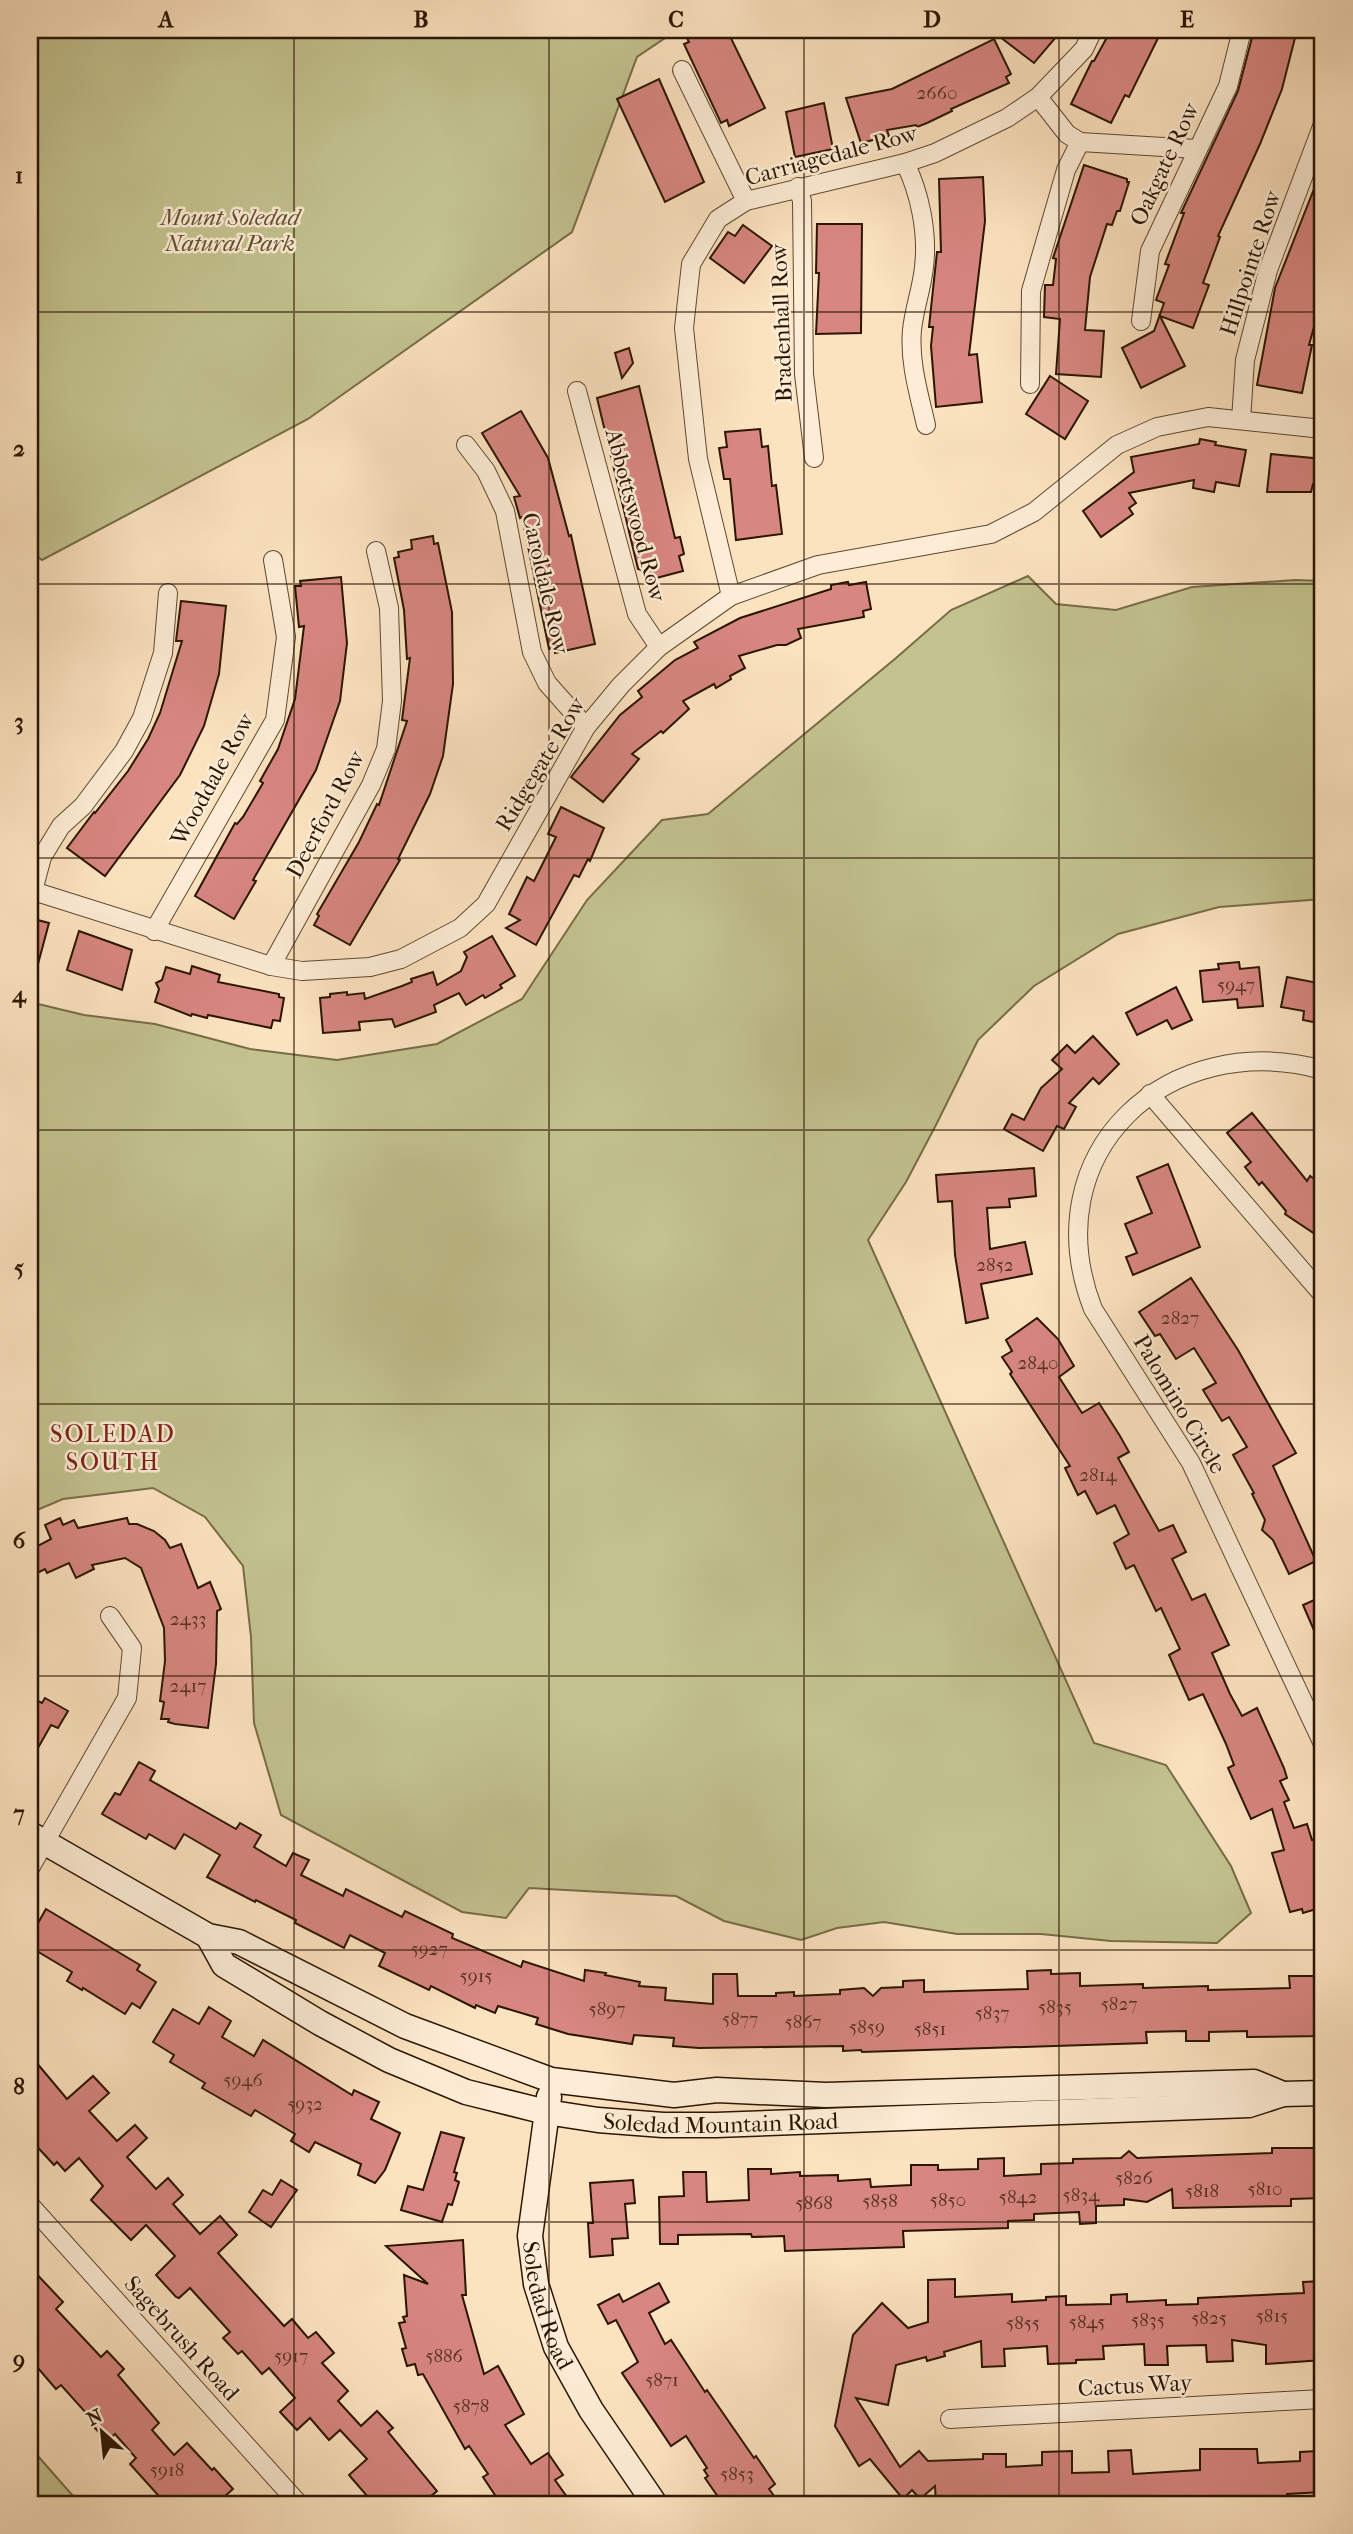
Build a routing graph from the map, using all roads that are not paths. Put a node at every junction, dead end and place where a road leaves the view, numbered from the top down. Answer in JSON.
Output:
{"nodes":[{"id":1,"x":1093,"y":30,"type":"edge"},
{"id":2,"x":1242,"y":30,"type":"edge"},
{"id":3,"x":682,"y":71,"type":"dead end"},
{"id":4,"x":1038,"y":97,"type":"junction"},
{"id":5,"x":1323,"y":124,"type":"edge"},
{"id":6,"x":1080,"y":142,"type":"junction"},
{"id":7,"x":1196,"y":149,"type":"junction"},
{"id":8,"x":905,"y":163,"type":"junction"},
{"id":9,"x":798,"y":187,"type":"junction"},
{"id":10,"x":746,"y":201,"type":"junction"},
{"id":11,"x":1141,"y":321,"type":"dead end"},
{"id":12,"x":1030,"y":384,"type":"dead end"},
{"id":13,"x":577,"y":391,"type":"dead end"},
{"id":14,"x":1241,"y":420,"type":"junction"},
{"id":15,"x":926,"y":425,"type":"dead end"},
{"id":16,"x":1323,"y":429,"type":"edge"},
{"id":17,"x":466,"y":445,"type":"dead end"},
{"id":18,"x":814,"y":458,"type":"dead end"},
{"id":19,"x":376,"y":551,"type":"dead end"},
{"id":20,"x":273,"y":560,"type":"dead end"},
{"id":21,"x":168,"y":593,"type":"dead end"},
{"id":22,"x":731,"y":596,"type":"junction"},
{"id":23,"x":659,"y":648,"type":"junction"},
{"id":24,"x":586,"y":727,"type":"junction"},
{"id":25,"x":31,"y":891,"type":"edge"},
{"id":26,"x":154,"y":931,"type":"junction"},
{"id":27,"x":271,"y":966,"type":"junction"},
{"id":28,"x":1323,"y":1070,"type":"edge"},
{"id":29,"x":1150,"y":1094,"type":"junction"},
{"id":30,"x":1323,"y":1295,"type":"edge"},
{"id":31,"x":110,"y":1616,"type":"dead end"},
{"id":32,"x":1323,"y":1744,"type":"edge"},
{"id":33,"x":37,"y":1838,"type":"edge"},
{"id":34,"x":30,"y":1868,"type":"edge"},
{"id":35,"x":208,"y":1936,"type":"junction"},
{"id":36,"x":551,"y":2080,"type":"junction"},
{"id":37,"x":1323,"y":2093,"type":"edge"},
{"id":38,"x":1283,"y":2094,"type":"junction"},
{"id":39,"x":546,"y":2112,"type":"junction"},
{"id":40,"x":30,"y":2205,"type":"edge"},
{"id":41,"x":1323,"y":2399,"type":"edge"},
{"id":42,"x":950,"y":2419,"type":"dead end"},
{"id":43,"x":299,"y":2504,"type":"edge"},
{"id":44,"x":655,"y":2504,"type":"edge"}],
"edges":[{"from":1,"to":4,"type":"street","name":"Carriagedale Row"},
{"from":2,"to":7,"type":"street","name":"Oakgate Row"},
{"from":3,"to":10,"type":"street"},
{"from":4,"to":6,"type":"street"},
{"from":4,"to":8,"type":"street","name":"Carriagedale Row"},
{"from":5,"to":14,"type":"street","name":"Hillpointe Row"},
{"from":6,"to":7,"type":"street"},
{"from":6,"to":12,"type":"street"},
{"from":7,"to":11,"type":"street","name":"Oakgate Row"},
{"from":8,"to":9,"type":"street","name":"Carriagedale Row"},
{"from":8,"to":15,"type":"street"},
{"from":9,"to":10,"type":"street","name":"Carriagedale Row"},
{"from":9,"to":18,"type":"street","name":"Bradenhall Row"},
{"from":10,"to":22,"type":"street","name":"Carriagedale Row"},
{"from":13,"to":23,"type":"street","name":"Abbottswood Row"},
{"from":14,"to":16,"type":"street","name":"Ridgegate Row"},
{"from":14,"to":22,"type":"street","name":"Ridgegate Row"},
{"from":17,"to":24,"type":"street","name":"Caroldale Row"},
{"from":19,"to":27,"type":"street","name":"Deerford Row"},
{"from":20,"to":26,"type":"street","name":"Wooddale Row"},
{"from":21,"to":25,"type":"street"},
{"from":22,"to":23,"type":"street","name":"Ridgegate Row"},
{"from":23,"to":24,"type":"street","name":"Ridgegate Row"},
{"from":24,"to":27,"type":"street","name":"Ridgegate Row"},
{"from":25,"to":26,"type":"street","name":"Ridgegate Row"},
{"from":26,"to":27,"type":"street","name":"Ridgegate Row"},
{"from":28,"to":29,"type":"street","name":"Palomino Circle"},
{"from":29,"to":30,"type":"street"},
{"from":29,"to":32,"type":"street","name":"Palomino Circle"},
{"from":31,"to":33,"type":"street"},
{"from":33,"to":34,"type":"street"},
{"from":33,"to":35,"type":"main road","name":"Soledad Mountain Road"},
{"from":35,"to":36,"type":"main road","name":"Soledad Mountain Road"},
{"from":35,"to":39,"type":"main road","name":"Soledad Mountain Road"},
{"from":36,"to":38,"type":"main road","name":"Soledad Mountain Road"},
{"from":36,"to":39,"type":"main road","name":"Soledad Road"},
{"from":37,"to":38,"type":"main road","name":"Soledad Mountain Road"},
{"from":38,"to":39,"type":"main road","name":"Soledad Mountain Road"},
{"from":39,"to":44,"type":"main road","name":"Soledad Road"},
{"from":40,"to":43,"type":"street","name":"Sagebrush Road"},
{"from":41,"to":42,"type":"street","name":"Cactus Way"}]}
